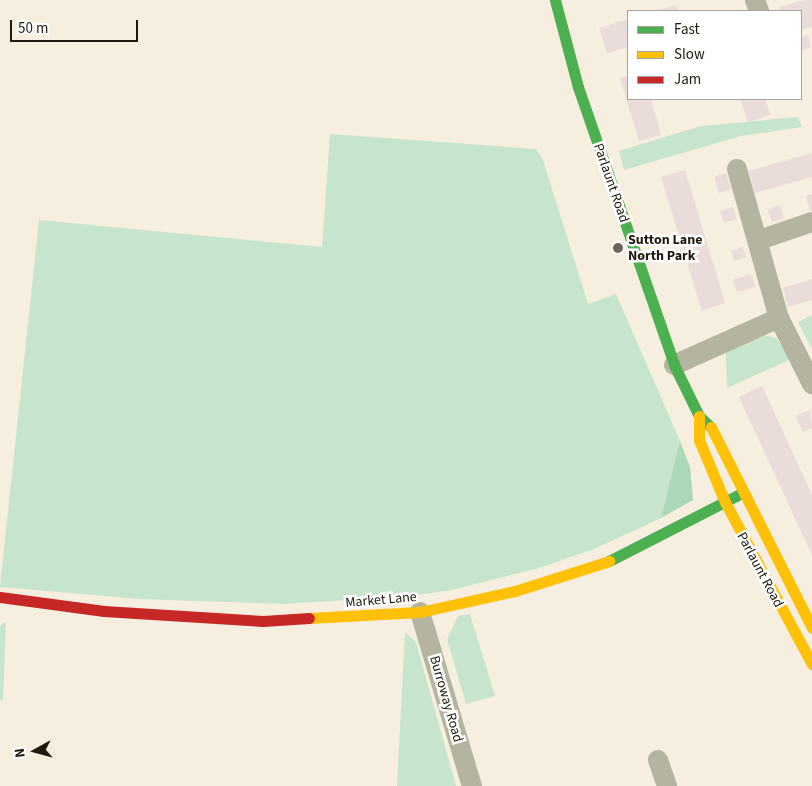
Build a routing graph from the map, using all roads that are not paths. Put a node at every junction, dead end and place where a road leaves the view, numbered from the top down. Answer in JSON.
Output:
{"nodes":[{"id":1,"x":555,"y":0,"type":"edge"},
{"id":2,"x":737,"y":169,"type":"dead end"},
{"id":3,"x":812,"y":222,"type":"edge"},
{"id":4,"x":759,"y":240,"type":"junction"},
{"id":5,"x":779,"y":318,"type":"junction"},
{"id":6,"x":674,"y":365,"type":"junction"},
{"id":7,"x":812,"y":384,"type":"edge"},
{"id":8,"x":699,"y":416,"type":"junction"},
{"id":9,"x":742,"y":493,"type":"junction"},
{"id":10,"x":725,"y":502,"type":"junction"},
{"id":11,"x":0,"y":597,"type":"edge"},
{"id":12,"x":420,"y":612,"type":"junction"},
{"id":13,"x":812,"y":628,"type":"edge"},
{"id":14,"x":812,"y":664,"type":"edge"},
{"id":15,"x":658,"y":760,"type":"dead end"},
{"id":16,"x":472,"y":786,"type":"edge"},
{"id":17,"x":667,"y":786,"type":"edge"}],
"edges":[{"from":1,"to":6,"type":"street","name":"Parlaunt Road"},
{"from":2,"to":4,"type":"street"},
{"from":3,"to":4,"type":"street"},
{"from":4,"to":5,"type":"street"},
{"from":5,"to":6,"type":"street"},
{"from":5,"to":7,"type":"street"},
{"from":6,"to":8,"type":"street","name":"Parlaunt Road"},
{"from":8,"to":9,"type":"street","name":"Parlaunt Road"},
{"from":8,"to":10,"type":"street","name":"Parlaunt Road"},
{"from":9,"to":10,"type":"street","name":"Market Lane"},
{"from":9,"to":13,"type":"street","name":"Parlaunt Road"},
{"from":10,"to":12,"type":"street","name":"Market Lane"},
{"from":10,"to":14,"type":"street","name":"Parlaunt Road"},
{"from":11,"to":12,"type":"street","name":"Market Lane"},
{"from":12,"to":16,"type":"street","name":"Burroway Road"},
{"from":15,"to":17,"type":"street"}]}
